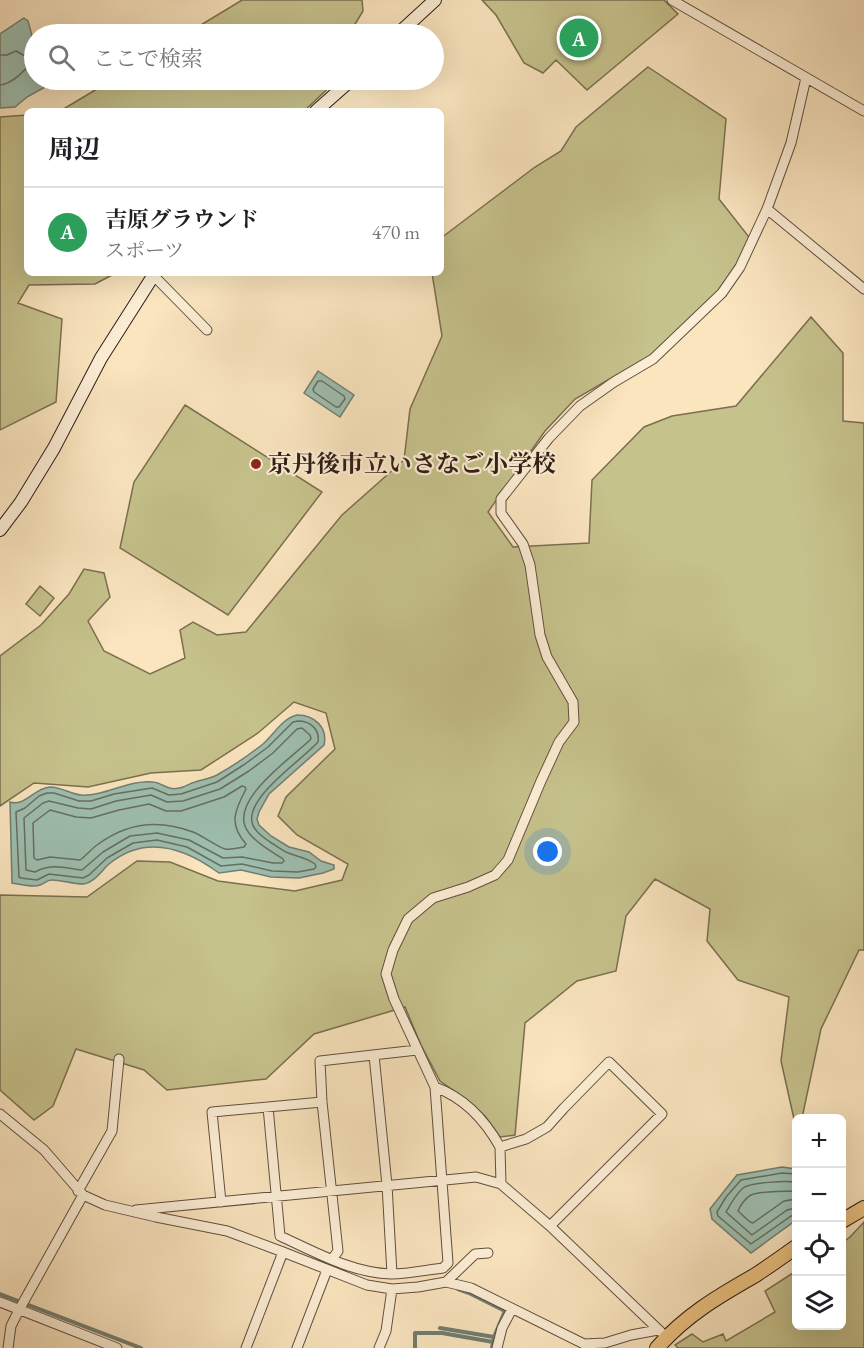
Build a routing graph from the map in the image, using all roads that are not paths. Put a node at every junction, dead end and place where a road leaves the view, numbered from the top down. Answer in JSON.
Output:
{"nodes":[{"id":1,"x":435,"y":0,"type":"edge"},
{"id":2,"x":672,"y":0,"type":"edge"},
{"id":3,"x":409,"y":24,"type":"edge"},
{"id":4,"x":806,"y":78,"type":"junction"},
{"id":5,"x":340,"y":90,"type":"edge"},
{"id":6,"x":319,"y":108,"type":"edge"},
{"id":7,"x":864,"y":111,"type":"edge"},
{"id":8,"x":768,"y":209,"type":"junction"},
{"id":9,"x":153,"y":276,"type":"edge"},
{"id":10,"x":156,"y":276,"type":"edge"},
{"id":11,"x":863,"y":286,"type":"edge"},
{"id":12,"x":207,"y":330,"type":"dead end"},
{"id":13,"x":0,"y":530,"type":"edge"},
{"id":14,"x":417,"y":1050,"type":"junction"},
{"id":15,"x":374,"y":1055,"type":"junction"},
{"id":16,"x":119,"y":1059,"type":"dead end"},
{"id":17,"x":435,"y":1087,"type":"junction"},
{"id":18,"x":322,"y":1102,"type":"junction"},
{"id":19,"x":268,"y":1107,"type":"junction"},
{"id":20,"x":0,"y":1114,"type":"edge"},
{"id":21,"x":500,"y":1147,"type":"junction"},
{"id":22,"x":442,"y":1180,"type":"junction"},
{"id":23,"x":501,"y":1184,"type":"junction"},
{"id":24,"x":387,"y":1185,"type":"junction"},
{"id":25,"x":332,"y":1191,"type":"junction"},
{"id":26,"x":81,"y":1193,"type":"junction"},
{"id":27,"x":275,"y":1196,"type":"junction"},
{"id":28,"x":221,"y":1202,"type":"junction"},
{"id":29,"x":864,"y":1208,"type":"edge"},
{"id":30,"x":130,"y":1210,"type":"junction"},
{"id":31,"x":846,"y":1219,"type":"edge"},
{"id":32,"x":550,"y":1226,"type":"junction"},
{"id":33,"x":792,"y":1250,"type":"edge"},
{"id":34,"x":283,"y":1252,"type":"junction"},
{"id":35,"x":488,"y":1253,"type":"dead end"},
{"id":36,"x":332,"y":1259,"type":"junction"},
{"id":37,"x":327,"y":1270,"type":"junction"},
{"id":38,"x":392,"y":1274,"type":"junction"},
{"id":39,"x":446,"y":1282,"type":"junction"},
{"id":40,"x":392,"y":1289,"type":"junction"},
{"id":41,"x":0,"y":1302,"type":"edge"},
{"id":42,"x":512,"y":1309,"type":"junction"},
{"id":43,"x":19,"y":1310,"type":"junction"},
{"id":44,"x":663,"y":1333,"type":"junction"},
{"id":45,"x":8,"y":1348,"type":"edge"},
{"id":46,"x":117,"y":1348,"type":"edge"},
{"id":47,"x":246,"y":1348,"type":"edge"},
{"id":48,"x":297,"y":1348,"type":"edge"},
{"id":49,"x":379,"y":1348,"type":"edge"},
{"id":50,"x":497,"y":1348,"type":"edge"},
{"id":51,"x":657,"y":1348,"type":"edge"}],
"edges":[{"from":1,"to":3,"type":"street"},
{"from":2,"to":4,"type":"street"},
{"from":4,"to":7,"type":"street"},
{"from":4,"to":8,"type":"street"},
{"from":5,"to":6,"type":"street"},
{"from":8,"to":11,"type":"street"},
{"from":8,"to":14,"type":"street"},
{"from":9,"to":13,"type":"street"},
{"from":10,"to":12,"type":"street"},
{"from":14,"to":15,"type":"street"},
{"from":14,"to":17,"type":"street"},
{"from":15,"to":18,"type":"street"},
{"from":15,"to":24,"type":"street"},
{"from":16,"to":26,"type":"street"},
{"from":17,"to":21,"type":"street"},
{"from":17,"to":22,"type":"street"},
{"from":18,"to":19,"type":"street"},
{"from":18,"to":25,"type":"street"},
{"from":19,"to":27,"type":"street"},
{"from":19,"to":28,"type":"street"},
{"from":20,"to":26,"type":"street"},
{"from":21,"to":23,"type":"street"},
{"from":21,"to":32,"type":"street"},
{"from":22,"to":23,"type":"street"},
{"from":22,"to":24,"type":"street"},
{"from":22,"to":38,"type":"street"},
{"from":23,"to":32,"type":"street"},
{"from":24,"to":25,"type":"street"},
{"from":24,"to":38,"type":"street"},
{"from":25,"to":27,"type":"street"},
{"from":25,"to":36,"type":"street"},
{"from":26,"to":30,"type":"street"},
{"from":26,"to":43,"type":"street"},
{"from":27,"to":28,"type":"street"},
{"from":27,"to":36,"type":"street"},
{"from":28,"to":30,"type":"street"},
{"from":29,"to":31,"type":"main road"},
{"from":30,"to":34,"type":"street"},
{"from":32,"to":44,"type":"street"},
{"from":33,"to":44,"type":"main road"},
{"from":34,"to":37,"type":"street"},
{"from":34,"to":47,"type":"street"},
{"from":35,"to":39,"type":"street"},
{"from":36,"to":38,"type":"street"},
{"from":37,"to":40,"type":"street"},
{"from":37,"to":48,"type":"street"},
{"from":39,"to":40,"type":"street"},
{"from":39,"to":42,"type":"street"},
{"from":40,"to":49,"type":"street"},
{"from":41,"to":43,"type":"street"},
{"from":42,"to":44,"type":"street"},
{"from":42,"to":50,"type":"street"},
{"from":43,"to":45,"type":"street"},
{"from":43,"to":46,"type":"street"},
{"from":44,"to":51,"type":"main road"}]}
